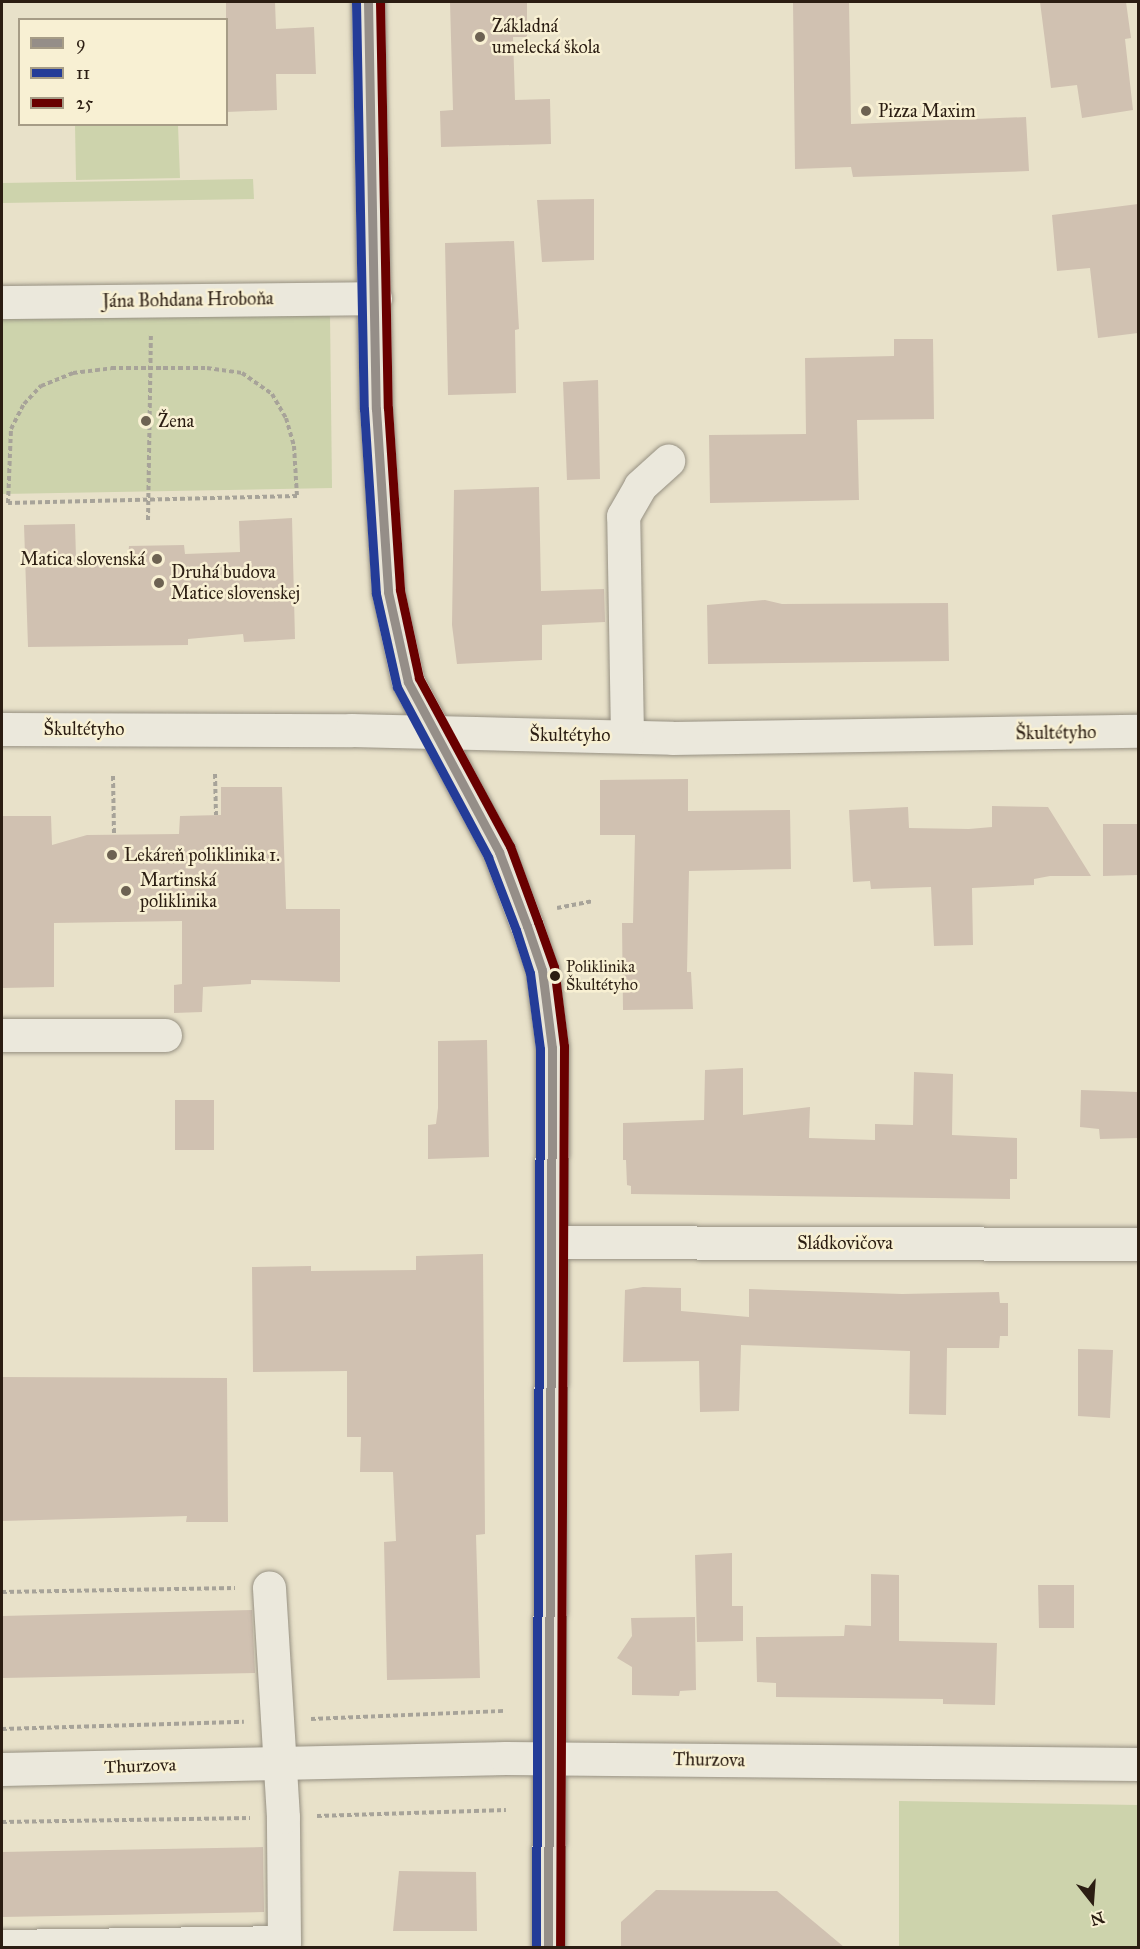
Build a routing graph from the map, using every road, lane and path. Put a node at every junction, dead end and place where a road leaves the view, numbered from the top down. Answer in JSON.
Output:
{"nodes":[{"id":1,"x":368,"y":2,"type":"edge"},
{"id":2,"x":375,"y":298,"type":"junction"},
{"id":3,"x":151,"y":300,"type":"junction"},
{"id":4,"x":2,"y":302,"type":"edge"},
{"id":5,"x":152,"y":369,"type":"junction"},
{"id":6,"x":668,"y":461,"type":"dead end"},
{"id":7,"x":149,"y":499,"type":"junction"},
{"id":8,"x":148,"y":520,"type":"dead end"},
{"id":9,"x":2,"y":729,"type":"edge"},
{"id":10,"x":1138,"y":731,"type":"edge"},
{"id":11,"x":434,"y":733,"type":"junction"},
{"id":12,"x":627,"y":735,"type":"junction"},
{"id":13,"x":215,"y":774,"type":"dead end"},
{"id":14,"x":113,"y":776,"type":"dead end"},
{"id":15,"x":216,"y":815,"type":"dead end"},
{"id":16,"x":114,"y":835,"type":"dead end"},
{"id":17,"x":593,"y":901,"type":"dead end"},
{"id":18,"x":556,"y":909,"type":"dead end"},
{"id":19,"x":2,"y":1035,"type":"edge"},
{"id":20,"x":165,"y":1035,"type":"dead end"},
{"id":21,"x":552,"y":1242,"type":"junction"},
{"id":22,"x":1138,"y":1244,"type":"edge"},
{"id":23,"x":269,"y":1587,"type":"joint"},
{"id":24,"x":2,"y":1592,"type":"edge"},
{"id":25,"x":548,"y":1759,"type":"junction"},
{"id":26,"x":279,"y":1762,"type":"junction"},
{"id":27,"x":1138,"y":1764,"type":"edge"},
{"id":28,"x":2,"y":1769,"type":"edge"},
{"id":29,"x":2,"y":1946,"type":"edge"},
{"id":30,"x":548,"y":1947,"type":"edge"}],
"edges":[{"from":1,"to":2,"type":"main road"},
{"from":2,"to":3,"type":"street","name":"Jána Bohdana Hroboňa"},
{"from":2,"to":11,"type":"main road"},
{"from":3,"to":4,"type":"street","name":"Jána Bohdana Hroboňa"},
{"from":3,"to":5,"type":"path"},
{"from":5,"to":7,"type":"path"},
{"from":5,"to":7,"type":"path"},
{"from":5,"to":7,"type":"path"},
{"from":6,"to":12,"type":"street"},
{"from":7,"to":8,"type":"path"},
{"from":9,"to":11,"type":"street","name":"Škultétyho"},
{"from":10,"to":12,"type":"street","name":"Škultétyho"},
{"from":11,"to":12,"type":"street","name":"Škultétyho"},
{"from":11,"to":21,"type":"main road"},
{"from":13,"to":15,"type":"path"},
{"from":14,"to":16,"type":"path"},
{"from":17,"to":18,"type":"path"},
{"from":19,"to":20,"type":"street"},
{"from":21,"to":22,"type":"street","name":"Sládkovičova"},
{"from":21,"to":25,"type":"main road"},
{"from":23,"to":24,"type":"path"},
{"from":23,"to":26,"type":"street"},
{"from":25,"to":26,"type":"street","name":"Thurzova"},
{"from":25,"to":27,"type":"street","name":"Thurzova"},
{"from":25,"to":30,"type":"main road"},
{"from":26,"to":28,"type":"street","name":"Thurzova"},
{"from":26,"to":29,"type":"street"}]}
